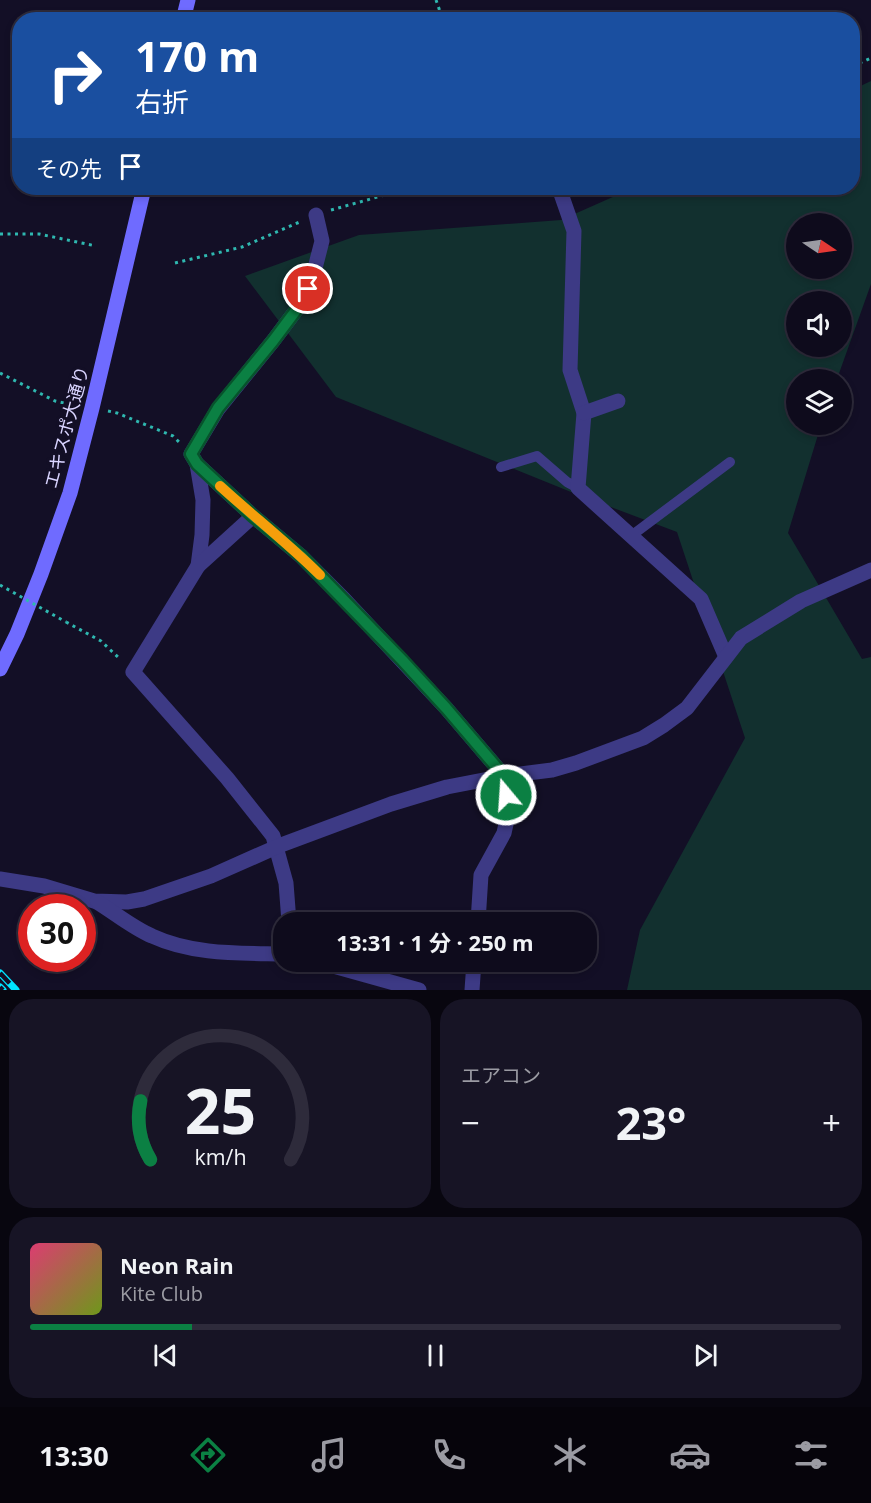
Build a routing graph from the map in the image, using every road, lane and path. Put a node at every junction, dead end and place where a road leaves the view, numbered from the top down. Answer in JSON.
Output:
{"nodes":[{"id":1,"x":142,"y":195,"type":"edge"},
{"id":2,"x":386,"y":195,"type":"edge"},
{"id":3,"x":561,"y":195,"type":"edge"},
{"id":4,"x":316,"y":215,"type":"junction"},
{"id":5,"x":0,"y":234,"type":"edge"},
{"id":6,"x":96,"y":246,"type":"dead end"},
{"id":7,"x":175,"y":263,"type":"dead end"},
{"id":8,"x":0,"y":373,"type":"edge"},
{"id":9,"x":618,"y":401,"type":"dead end"},
{"id":10,"x":92,"y":408,"type":"junction"},
{"id":11,"x":584,"y":413,"type":"junction"},
{"id":12,"x":194,"y":459,"type":"junction"},
{"id":13,"x":730,"y":462,"type":"dead end"},
{"id":14,"x":501,"y":467,"type":"dead end"},
{"id":15,"x":578,"y":488,"type":"junction"},
{"id":16,"x":253,"y":516,"type":"junction"},
{"id":17,"x":631,"y":536,"type":"junction"},
{"id":18,"x":198,"y":566,"type":"junction"},
{"id":19,"x":871,"y":570,"type":"edge"},
{"id":20,"x":0,"y":585,"type":"edge"},
{"id":21,"x":726,"y":657,"type":"junction"},
{"id":22,"x":0,"y":669,"type":"edge"},
{"id":23,"x":133,"y":672,"type":"junction"},
{"id":24,"x":504,"y":776,"type":"junction"},
{"id":25,"x":277,"y":847,"type":"junction"},
{"id":26,"x":0,"y":879,"type":"edge"},
{"id":27,"x":71,"y":894,"type":"edge"},
{"id":28,"x":96,"y":901,"type":"edge"},
{"id":29,"x":96,"y":902,"type":"edge"},
{"id":30,"x":288,"y":912,"type":"edge"},
{"id":31,"x":479,"y":912,"type":"edge"},
{"id":32,"x":273,"y":954,"type":"edge"},
{"id":33,"x":358,"y":972,"type":"edge"},
{"id":34,"x":473,"y":972,"type":"edge"},
{"id":35,"x":419,"y":990,"type":"edge"},
{"id":36,"x":472,"y":990,"type":"edge"}],
"edges":[{"from":1,"to":10,"type":"main road","name":"エキスポ大通り"},
{"from":2,"to":4,"type":"path"},
{"from":3,"to":11,"type":"street"},
{"from":4,"to":7,"type":"path"},
{"from":4,"to":12,"type":"street"},
{"from":5,"to":6,"type":"path"},
{"from":8,"to":10,"type":"path"},
{"from":9,"to":11,"type":"street"},
{"from":10,"to":12,"type":"path"},
{"from":10,"to":22,"type":"main road","name":"エキスポ大通り"},
{"from":11,"to":15,"type":"street"},
{"from":12,"to":16,"type":"street"},
{"from":12,"to":18,"type":"street"},
{"from":13,"to":17,"type":"lane"},
{"from":14,"to":15,"type":"lane"},
{"from":15,"to":17,"type":"street"},
{"from":16,"to":18,"type":"street"},
{"from":16,"to":24,"type":"street"},
{"from":17,"to":21,"type":"street"},
{"from":18,"to":23,"type":"street"},
{"from":19,"to":21,"type":"street"},
{"from":20,"to":23,"type":"path","bridge":true},
{"from":21,"to":24,"type":"street"},
{"from":23,"to":25,"type":"street"},
{"from":24,"to":25,"type":"street"},
{"from":24,"to":31,"type":"street"},
{"from":25,"to":28,"type":"street"},
{"from":25,"to":30,"type":"street"},
{"from":26,"to":27,"type":"street"},
{"from":29,"to":32,"type":"street"},
{"from":33,"to":35,"type":"street"},
{"from":34,"to":36,"type":"street"}]}
